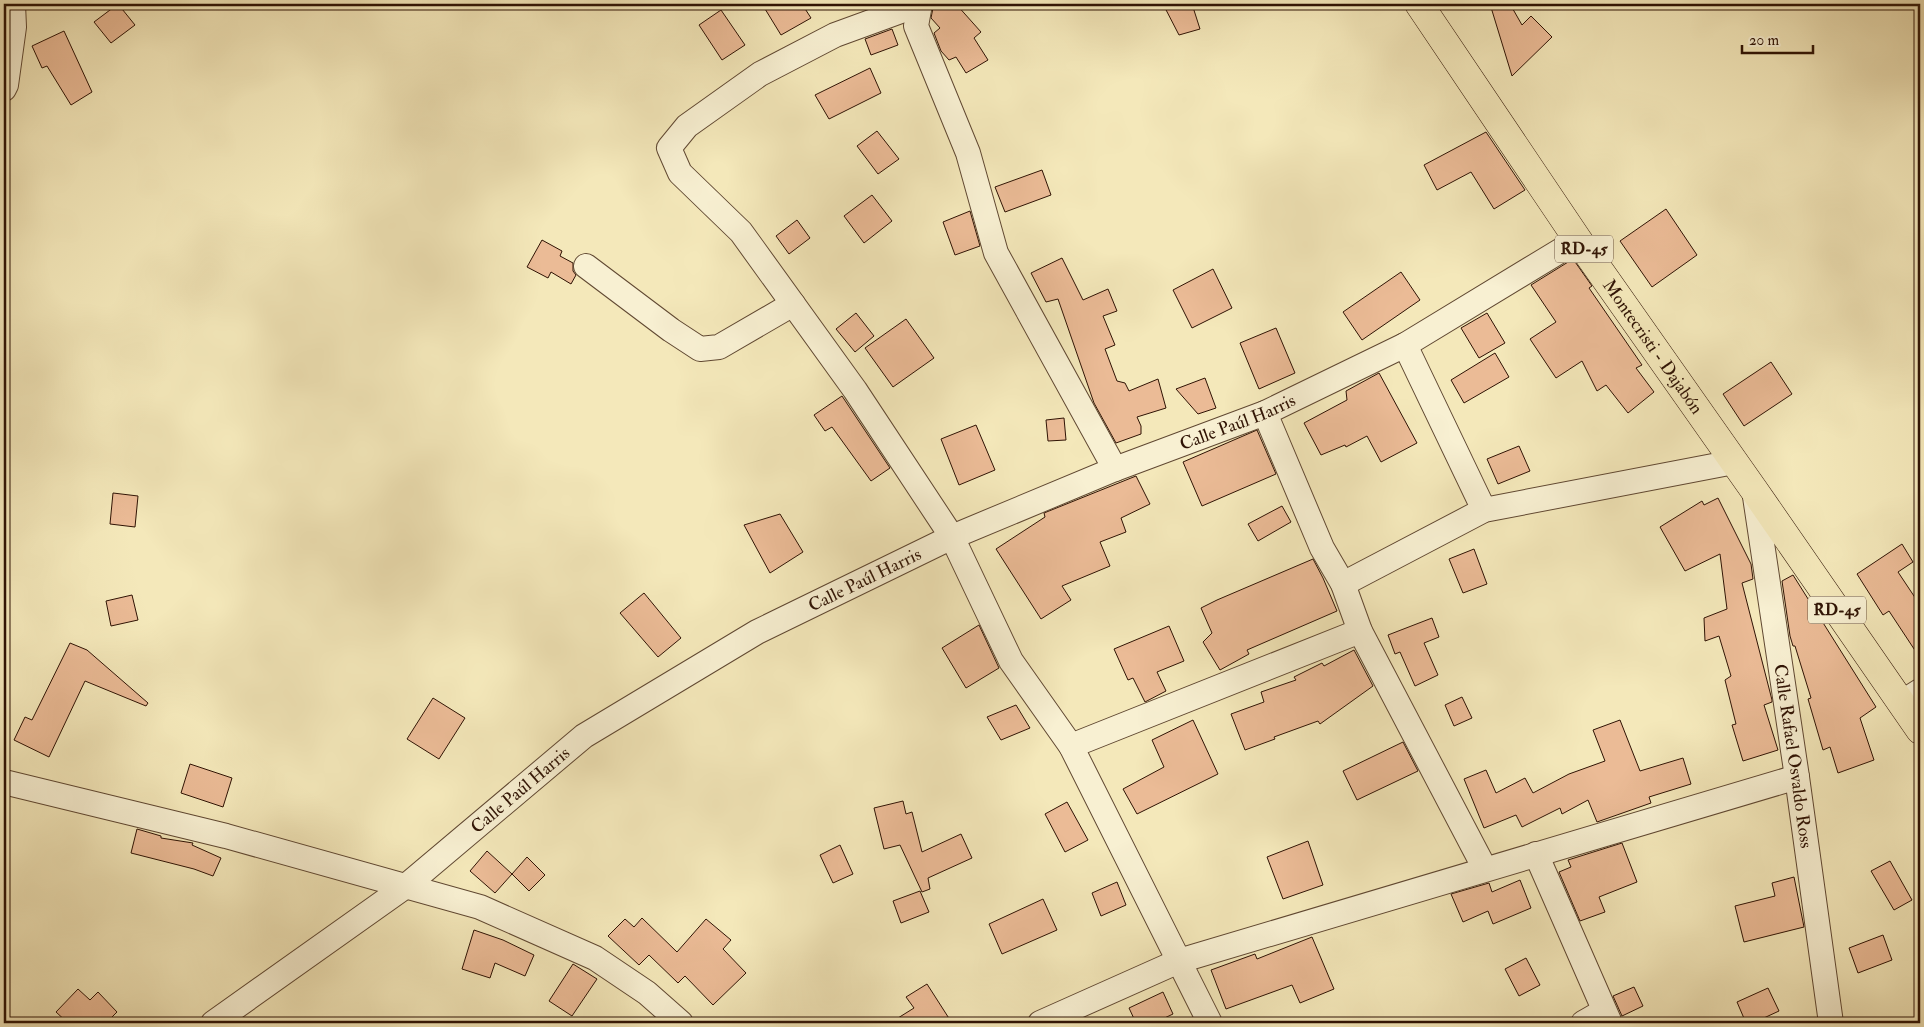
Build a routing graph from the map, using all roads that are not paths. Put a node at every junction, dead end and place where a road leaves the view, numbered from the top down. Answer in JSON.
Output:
{"nodes":[{"id":1,"x":13,"y":4,"type":"edge"},
{"id":2,"x":920,"y":4,"type":"edge"},
{"id":3,"x":1419,"y":4,"type":"edge"},
{"id":4,"x":4,"y":89,"type":"edge"},
{"id":5,"x":1578,"y":240,"type":"junction"},
{"id":6,"x":586,"y":266,"type":"dead end"},
{"id":7,"x":793,"y":304,"type":"junction"},
{"id":8,"x":1405,"y":345,"type":"junction"},
{"id":9,"x":1264,"y":413,"type":"junction"},
{"id":10,"x":1734,"y":462,"type":"junction"},
{"id":11,"x":1115,"y":469,"type":"junction"},
{"id":12,"x":1754,"y":490,"type":"junction"},
{"id":13,"x":1484,"y":510,"type":"junction"},
{"id":14,"x":952,"y":536,"type":"junction"},
{"id":15,"x":1343,"y":584,"type":"junction"},
{"id":16,"x":1360,"y":631,"type":"junction"},
{"id":17,"x":1911,"y":697,"type":"edge"},
{"id":18,"x":1920,"y":730,"type":"edge"},
{"id":19,"x":1071,"y":746,"type":"junction"},
{"id":20,"x":1797,"y":777,"type":"junction"},
{"id":21,"x":4,"y":782,"type":"edge"},
{"id":22,"x":1536,"y":854,"type":"junction"},
{"id":23,"x":1485,"y":869,"type":"junction"},
{"id":24,"x":406,"y":886,"type":"junction"},
{"id":25,"x":1179,"y":961,"type":"junction"},
{"id":26,"x":1607,"y":1017,"type":"edge"},
{"id":27,"x":213,"y":1023,"type":"edge"},
{"id":28,"x":681,"y":1023,"type":"edge"},
{"id":29,"x":1040,"y":1023,"type":"edge"},
{"id":30,"x":1210,"y":1023,"type":"edge"},
{"id":31,"x":1583,"y":1023,"type":"edge"},
{"id":32,"x":1831,"y":1023,"type":"edge"}],
"edges":[{"from":1,"to":4,"type":"street"},
{"from":2,"to":7,"type":"street"},
{"from":2,"to":11,"type":"street"},
{"from":3,"to":5,"type":"main road","name":"Montecristi - Dajabón","number":"RD-45"},
{"from":5,"to":8,"type":"street","name":"Calle Paúl Harris"},
{"from":5,"to":10,"type":"main road","name":"Montecristi - Dajabón","number":"RD-45"},
{"from":6,"to":7,"type":"street"},
{"from":7,"to":14,"type":"street"},
{"from":8,"to":9,"type":"street","name":"Calle Paúl Harris"},
{"from":8,"to":13,"type":"street"},
{"from":9,"to":11,"type":"street","name":"Calle Paúl Harris"},
{"from":9,"to":15,"type":"street"},
{"from":10,"to":12,"type":"main road","name":"Montecristi - Dajabón","number":"RD-45"},
{"from":10,"to":13,"type":"street"},
{"from":11,"to":14,"type":"street","name":"Calle Paúl Harris"},
{"from":12,"to":17,"type":"main road","number":"RD-45"},
{"from":12,"to":20,"type":"street","name":"Calle Rafael Osvaldo Ross"},
{"from":13,"to":15,"type":"street"},
{"from":14,"to":19,"type":"street"},
{"from":14,"to":24,"type":"street","name":"Calle Paúl Harris"},
{"from":15,"to":16,"type":"street"},
{"from":16,"to":19,"type":"street"},
{"from":16,"to":23,"type":"street"},
{"from":17,"to":18,"type":"main road","number":"RD-45"},
{"from":19,"to":25,"type":"street"},
{"from":20,"to":22,"type":"street"},
{"from":20,"to":32,"type":"street","name":"Calle Rafael Osvaldo Ross"},
{"from":21,"to":24,"type":"street"},
{"from":22,"to":23,"type":"street"},
{"from":22,"to":26,"type":"street"},
{"from":23,"to":25,"type":"street"},
{"from":24,"to":27,"type":"street","name":"Calle Paúl Harris"},
{"from":24,"to":28,"type":"street"},
{"from":25,"to":29,"type":"street"},
{"from":25,"to":30,"type":"street"},
{"from":26,"to":31,"type":"street"}]}
